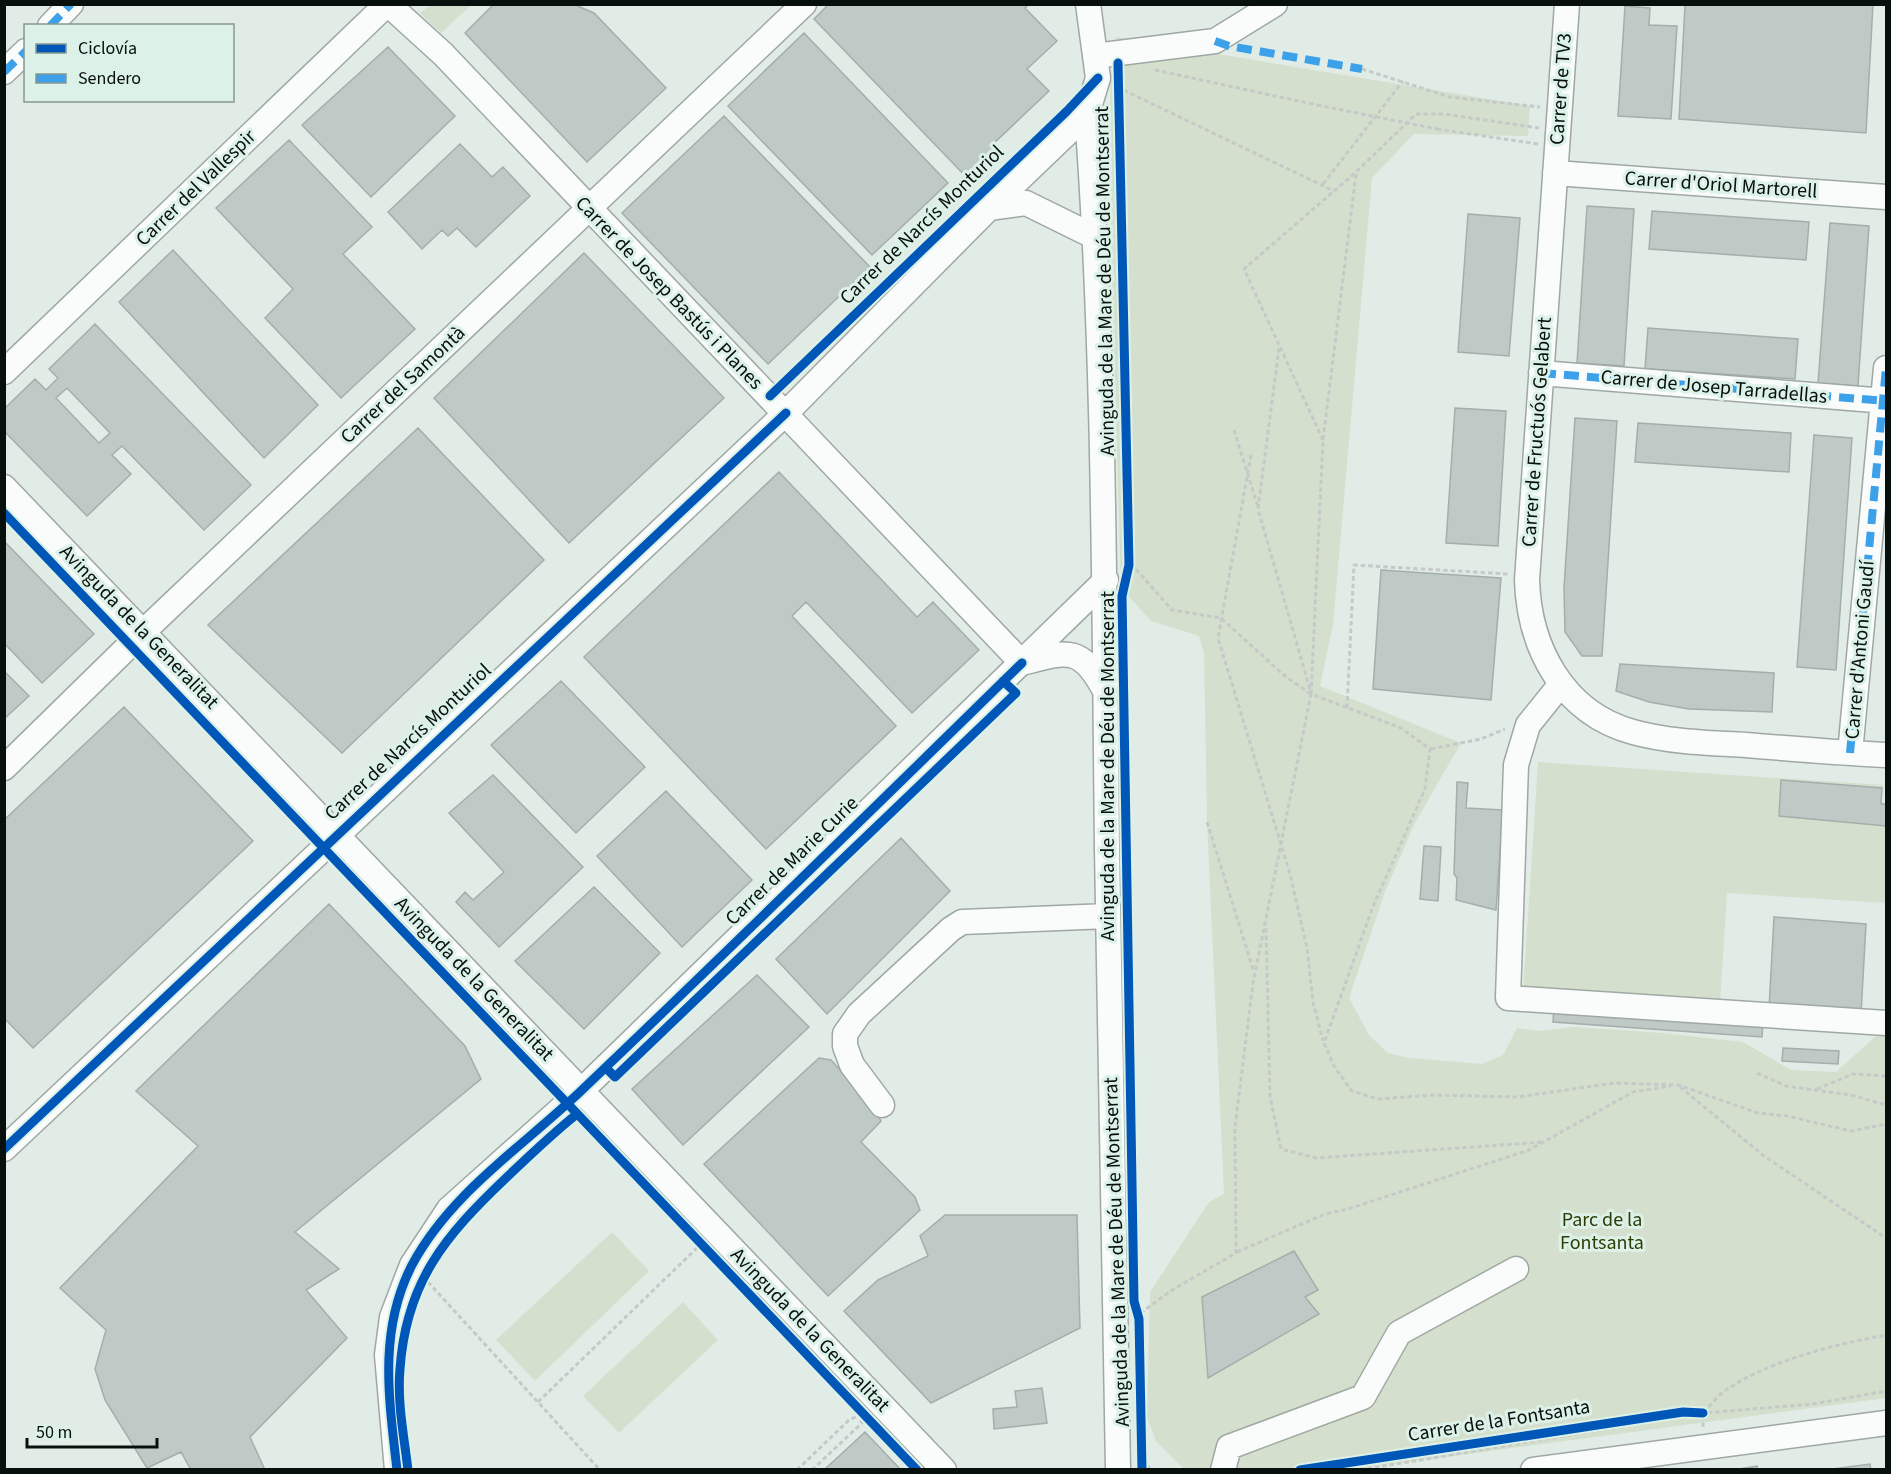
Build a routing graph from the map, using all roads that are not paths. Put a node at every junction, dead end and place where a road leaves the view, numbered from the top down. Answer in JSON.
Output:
{"nodes":[{"id":1,"x":71,"y":4,"type":"edge"},
{"id":2,"x":388,"y":4,"type":"edge"},
{"id":3,"x":804,"y":4,"type":"edge"},
{"id":4,"x":1088,"y":4,"type":"edge"},
{"id":5,"x":1275,"y":4,"type":"edge"},
{"id":6,"x":1567,"y":4,"type":"edge"},
{"id":7,"x":52,"y":24,"type":"edge"},
{"id":8,"x":24,"y":53,"type":"edge"},
{"id":9,"x":4,"y":72,"type":"edge"},
{"id":10,"x":1111,"y":78,"type":"junction"},
{"id":11,"x":1086,"y":114,"type":"junction"},
{"id":12,"x":1555,"y":173,"type":"junction"},
{"id":13,"x":1887,"y":198,"type":"edge"},
{"id":14,"x":989,"y":208,"type":"junction"},
{"id":15,"x":588,"y":210,"type":"junction"},
{"id":16,"x":1095,"y":237,"type":"junction"},
{"id":17,"x":1887,"y":369,"type":"edge"},
{"id":18,"x":4,"y":372,"type":"edge"},
{"id":19,"x":1541,"y":373,"type":"junction"},
{"id":20,"x":1885,"y":401,"type":"edge"},
{"id":21,"x":786,"y":413,"type":"junction"},
{"id":22,"x":4,"y":488,"type":"edge"},
{"id":23,"x":1116,"y":579,"type":"junction"},
{"id":24,"x":143,"y":632,"type":"junction"},
{"id":25,"x":1022,"y":663,"type":"junction"},
{"id":26,"x":1561,"y":684,"type":"junction"},
{"id":27,"x":1105,"y":691,"type":"junction"},
{"id":28,"x":1850,"y":753,"type":"junction"},
{"id":29,"x":1887,"y":755,"type":"edge"},
{"id":30,"x":4,"y":768,"type":"edge"},
{"id":31,"x":336,"y":835,"type":"junction"},
{"id":32,"x":1108,"y":916,"type":"junction"},
{"id":33,"x":1887,"y":1023,"type":"edge"},
{"id":34,"x":581,"y":1091,"type":"junction"},
{"id":35,"x":882,"y":1105,"type":"dead end"},
{"id":36,"x":4,"y":1149,"type":"edge"},
{"id":37,"x":1516,"y":1269,"type":"dead end"},
{"id":38,"x":1887,"y":1424,"type":"edge"},
{"id":39,"x":1667,"y":1461,"type":"edge"},
{"id":40,"x":397,"y":1470,"type":"edge"},
{"id":41,"x":944,"y":1470,"type":"edge"},
{"id":42,"x":1118,"y":1470,"type":"edge"},
{"id":43,"x":1223,"y":1470,"type":"edge"},
{"id":44,"x":1533,"y":1470,"type":"edge"}],
"edges":[{"from":1,"to":7,"type":"street"},
{"from":2,"to":15,"type":"street","name":"Carrer de Josep Bastús i Planes"},
{"from":2,"to":18,"type":"street","name":"Carrer del Vallespir"},
{"from":3,"to":15,"type":"street","name":"Carrer del Samontà"},
{"from":4,"to":10,"type":"street","name":"Avinguda de la Mare de Déu de Montserrat"},
{"from":5,"to":10,"type":"street"},
{"from":6,"to":12,"type":"street","name":"Carrer de TV3"},
{"from":8,"to":9,"type":"street"},
{"from":10,"to":11,"type":"street","name":"Avinguda de la Mare de Déu de Montserrat"},
{"from":11,"to":14,"type":"street","name":"Carrer de Narcís Monturiol"},
{"from":11,"to":16,"type":"street","name":"Avinguda de la Mare de Déu de Montserrat"},
{"from":12,"to":13,"type":"street","name":"Carrer d'Oriol Martorell"},
{"from":12,"to":19,"type":"street","name":"Carrer de Fructuós Gelabert"},
{"from":14,"to":16,"type":"street","name":"Carrer de Narcís Monturiol"},
{"from":14,"to":21,"type":"street","name":"Carrer de Narcís Monturiol"},
{"from":15,"to":21,"type":"street","name":"Carrer de Josep Bastús i Planes"},
{"from":15,"to":24,"type":"street","name":"Carrer del Samontà"},
{"from":16,"to":23,"type":"street","name":"Avinguda de la Mare de Déu de Montserrat"},
{"from":17,"to":20,"type":"street","name":"Carrer d'Antoni Gaudí"},
{"from":19,"to":20,"type":"street","name":"Carrer de Josep Tarradellas"},
{"from":19,"to":26,"type":"street","name":"Carrer de Fructuós Gelabert"},
{"from":20,"to":28,"type":"street","name":"Carrer d'Antoni Gaudí"},
{"from":21,"to":25,"type":"street","name":"Carrer de Josep Bastús i Planes"},
{"from":21,"to":31,"type":"street","name":"Carrer de Narcís Monturiol"},
{"from":22,"to":24,"type":"street","name":"Avinguda de la Generalitat"},
{"from":23,"to":25,"type":"street","name":"Carrer de Marie Curie"},
{"from":23,"to":27,"type":"street","name":"Avinguda de la Mare de Déu de Montserrat"},
{"from":24,"to":30,"type":"street","name":"Carrer del Samontà"},
{"from":24,"to":31,"type":"street","name":"Avinguda de la Generalitat"},
{"from":25,"to":27,"type":"street","name":"Carrer de Marie Curie"},
{"from":25,"to":34,"type":"street","name":"Carrer de Marie Curie"},
{"from":26,"to":28,"type":"street","name":"Carrer de Fructuós Gelabert"},
{"from":26,"to":33,"type":"street"},
{"from":27,"to":32,"type":"street","name":"Avinguda de la Mare de Déu de Montserrat"},
{"from":28,"to":29,"type":"street","name":"Carrer de Fructuós Gelabert"},
{"from":31,"to":34,"type":"street","name":"Avinguda de la Generalitat"},
{"from":31,"to":36,"type":"street","name":"Carrer de Narcís Monturiol"},
{"from":32,"to":35,"type":"street"},
{"from":32,"to":42,"type":"street","name":"Avinguda de la Mare de Déu de Montserrat"},
{"from":34,"to":40,"type":"street","name":"Carrer de Marie Curie"},
{"from":34,"to":41,"type":"street","name":"Avinguda de la Generalitat"},
{"from":37,"to":43,"type":"street"},
{"from":38,"to":39,"type":"street"},
{"from":39,"to":44,"type":"street"}]}
